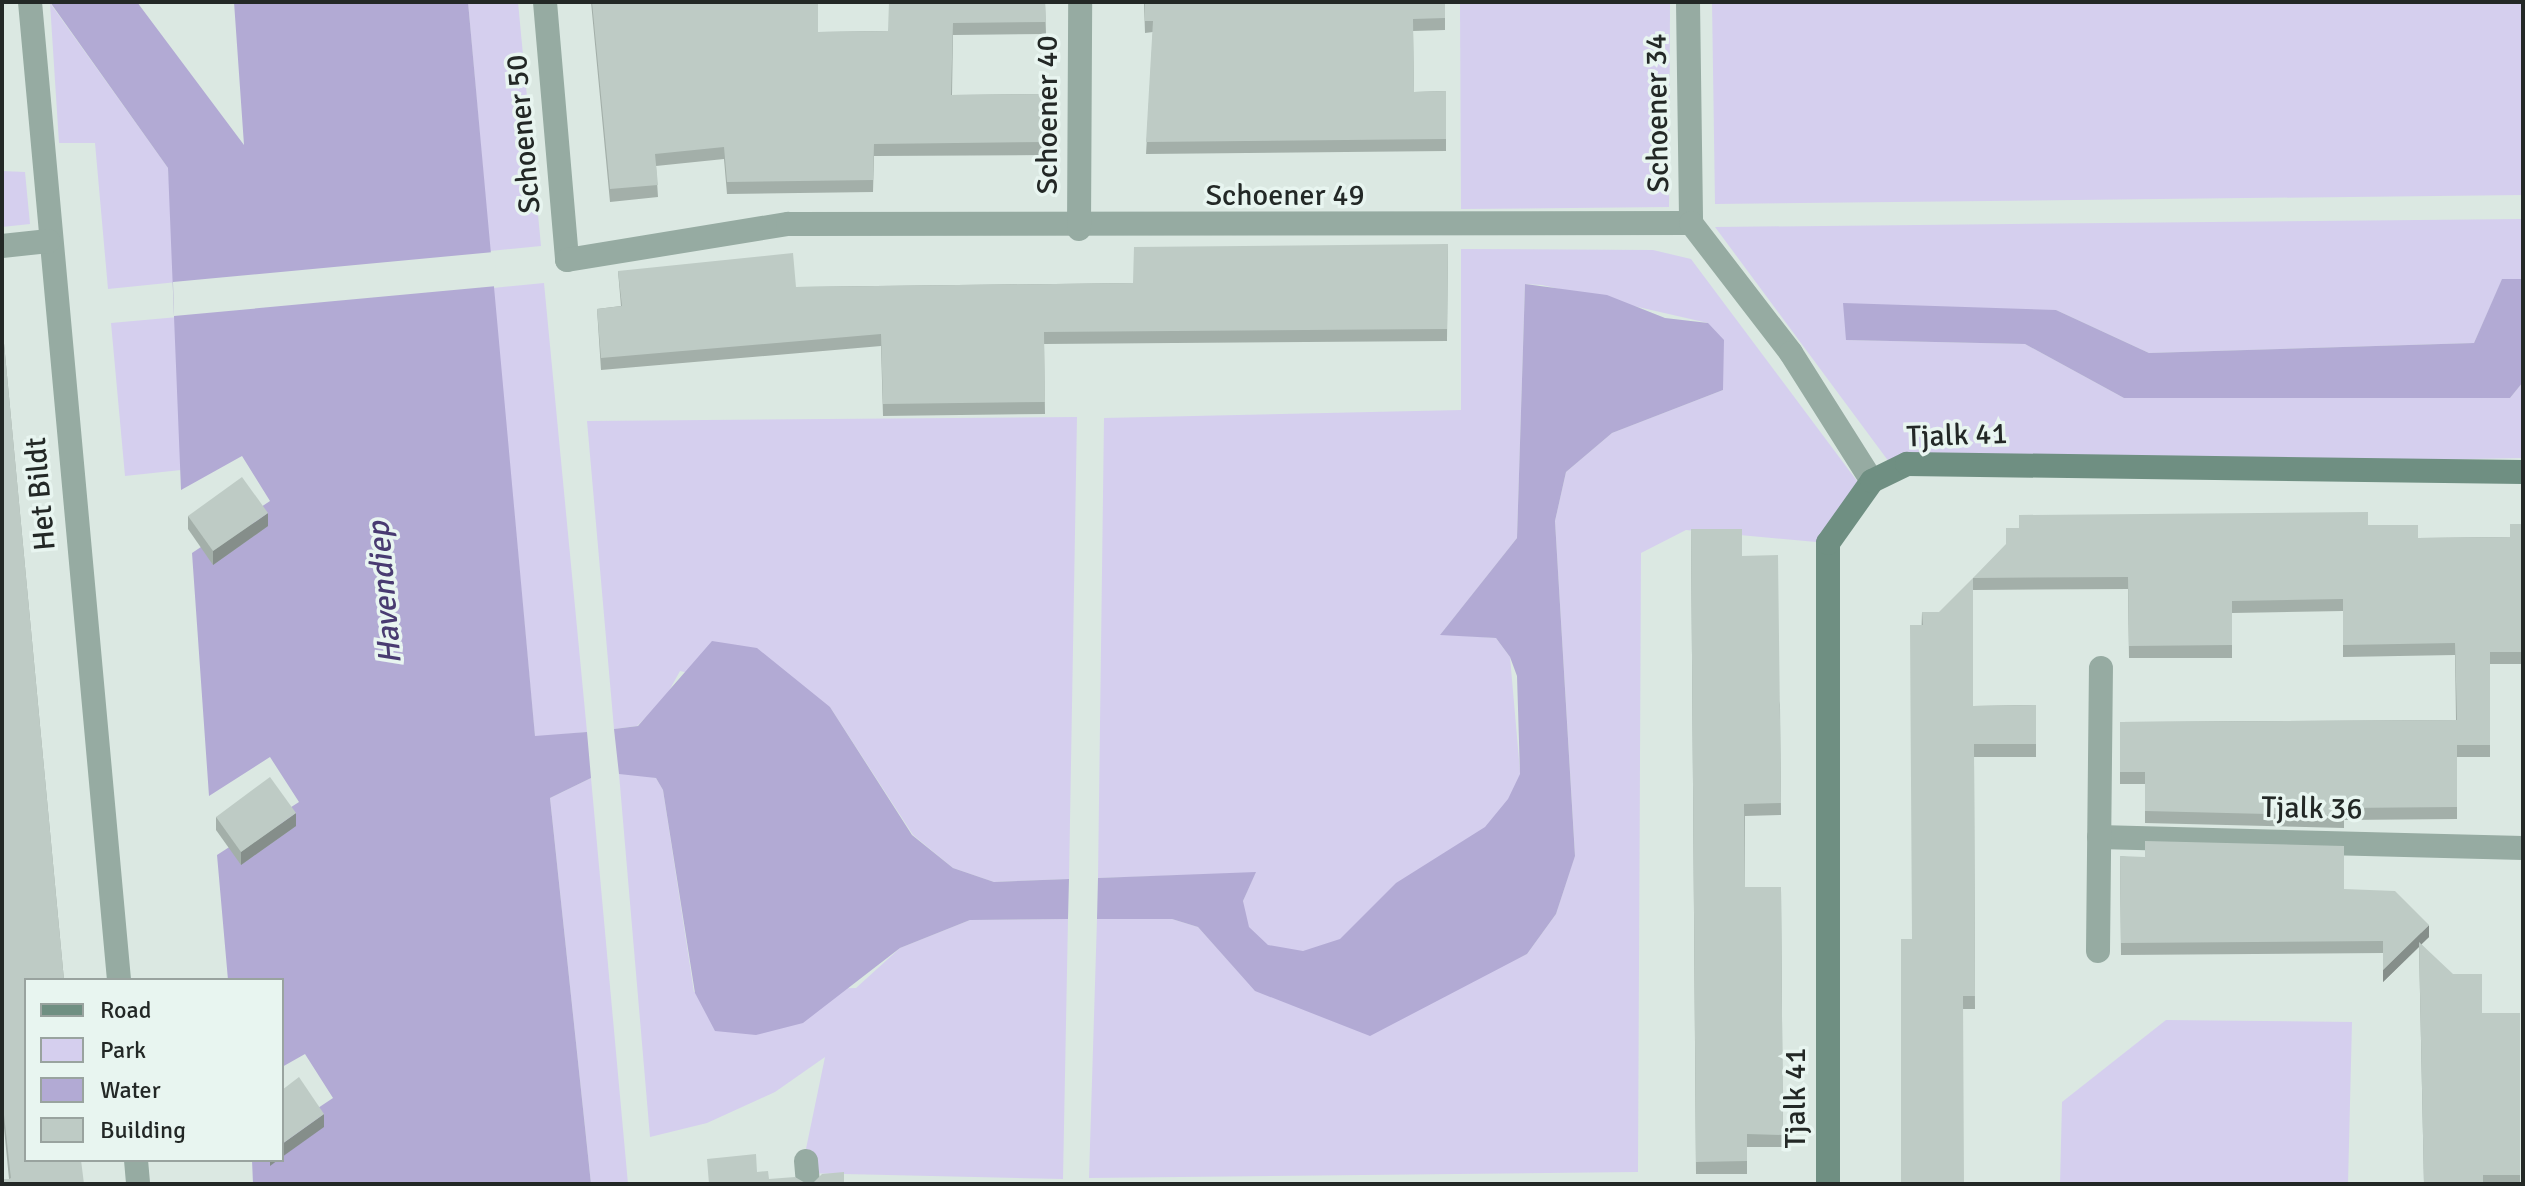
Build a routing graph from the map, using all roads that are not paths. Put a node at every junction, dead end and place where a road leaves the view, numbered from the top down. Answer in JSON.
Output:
{"nodes":[{"id":1,"x":30,"y":2,"type":"edge"},
{"id":2,"x":545,"y":2,"type":"edge"},
{"id":3,"x":1080,"y":2,"type":"edge"},
{"id":4,"x":1688,"y":2,"type":"edge"},
{"id":5,"x":1691,"y":223,"type":"junction"},
{"id":6,"x":1079,"y":229,"type":"junction"},
{"id":7,"x":49,"y":241,"type":"junction"},
{"id":8,"x":2,"y":246,"type":"edge"},
{"id":9,"x":567,"y":260,"type":"joint"},
{"id":10,"x":2523,"y":472,"type":"edge"},
{"id":11,"x":1872,"y":481,"type":"junction"},
{"id":12,"x":2101,"y":668,"type":"dead end"},
{"id":13,"x":2099,"y":837,"type":"junction"},
{"id":14,"x":2523,"y":848,"type":"edge"},
{"id":15,"x":2098,"y":951,"type":"dead end"},
{"id":16,"x":119,"y":978,"type":"edge"},
{"id":17,"x":136,"y":1162,"type":"edge"},
{"id":18,"x":138,"y":1184,"type":"edge"},
{"id":19,"x":1828,"y":1184,"type":"edge"}],
"edges":[{"from":1,"to":7,"type":"street","name":"Het Bildt"},
{"from":2,"to":9,"type":"street","name":"Schoener 50"},
{"from":3,"to":6,"type":"street","name":"Schoener 40"},
{"from":4,"to":5,"type":"street","name":"Schoener 34"},
{"from":5,"to":6,"type":"street","name":"Schoener 49"},
{"from":5,"to":11,"type":"street"},
{"from":6,"to":9,"type":"street","name":"Schoener 49"},
{"from":7,"to":8,"type":"street"},
{"from":7,"to":16,"type":"street","name":"Het Bildt"},
{"from":10,"to":11,"type":"street","name":"Tjalk 41"},
{"from":11,"to":19,"type":"street","name":"Tjalk 41"},
{"from":12,"to":13,"type":"street"},
{"from":13,"to":14,"type":"street","name":"Tjalk 36"},
{"from":13,"to":15,"type":"street"},
{"from":17,"to":18,"type":"street"}]}
